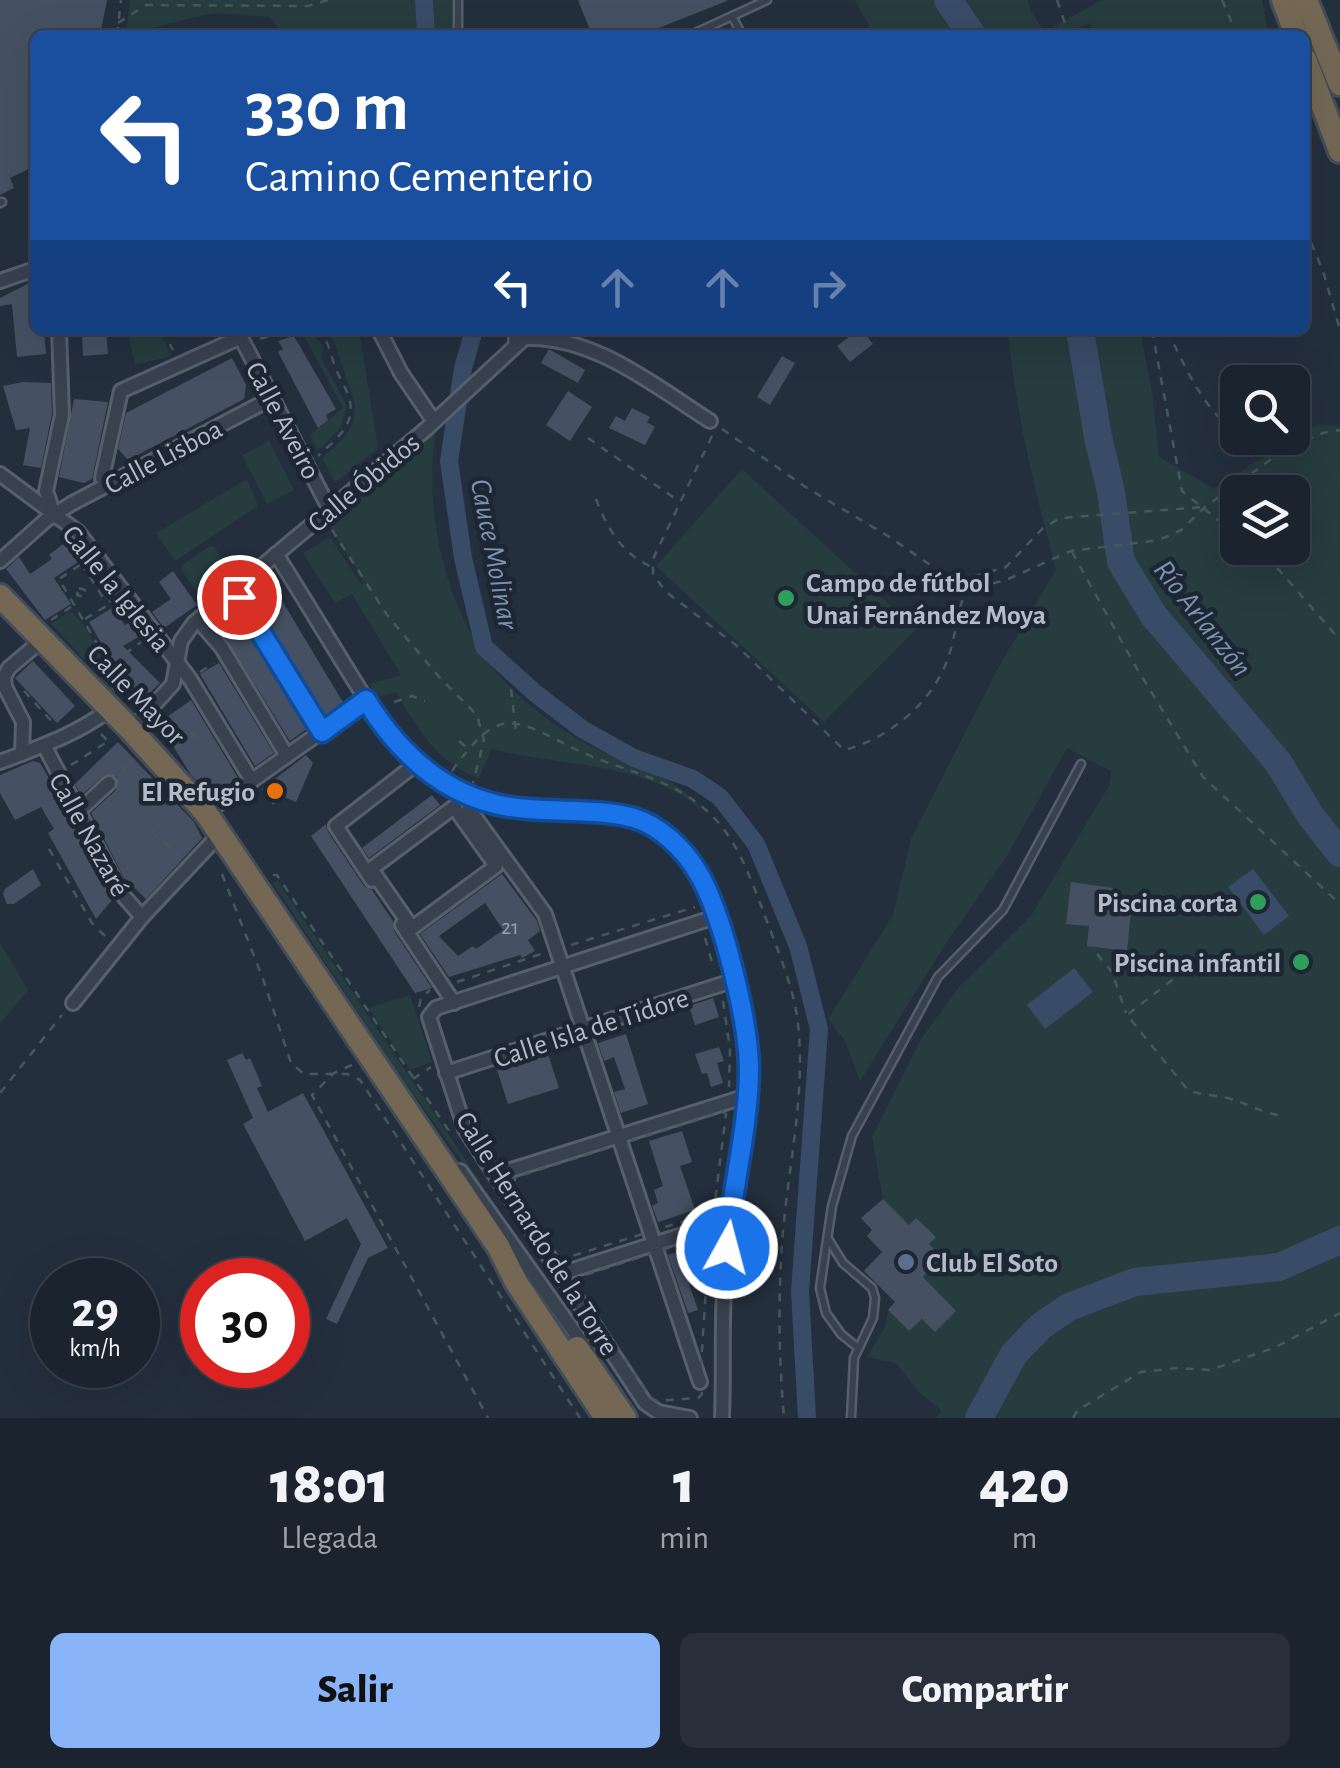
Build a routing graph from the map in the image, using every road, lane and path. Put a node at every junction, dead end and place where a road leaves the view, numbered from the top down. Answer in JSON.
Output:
{"nodes":[{"id":1,"x":121,"y":0,"type":"edge"},
{"id":2,"x":328,"y":0,"type":"edge"},
{"id":3,"x":458,"y":0,"type":"edge"},
{"id":4,"x":767,"y":0,"type":"edge"},
{"id":5,"x":1057,"y":0,"type":"edge"},
{"id":6,"x":1222,"y":0,"type":"edge"},
{"id":7,"x":1283,"y":0,"type":"edge"},
{"id":8,"x":1306,"y":0,"type":"edge"},
{"id":9,"x":1314,"y":0,"type":"edge"},
{"id":10,"x":732,"y":16,"type":"junction"},
{"id":11,"x":118,"y":23,"type":"junction"},
{"id":12,"x":117,"y":30,"type":"edge"},
{"id":13,"x":458,"y":30,"type":"edge"},
{"id":14,"x":703,"y":30,"type":"edge"},
{"id":15,"x":739,"y":30,"type":"edge"},
{"id":16,"x":1067,"y":30,"type":"edge"},
{"id":17,"x":1235,"y":30,"type":"edge"},
{"id":18,"x":1294,"y":30,"type":"edge"},
{"id":19,"x":1340,"y":70,"type":"edge"},
{"id":20,"x":1310,"y":72,"type":"edge"},
{"id":21,"x":1340,"y":84,"type":"edge"},
{"id":22,"x":1340,"y":150,"type":"edge"},
{"id":23,"x":1310,"y":240,"type":"edge"},
{"id":24,"x":30,"y":271,"type":"edge"},
{"id":25,"x":0,"y":281,"type":"edge"},
{"id":26,"x":1340,"y":330,"type":"edge"},
{"id":27,"x":60,"y":335,"type":"edge"},
{"id":28,"x":165,"y":335,"type":"edge"},
{"id":29,"x":242,"y":335,"type":"edge"},
{"id":30,"x":244,"y":335,"type":"edge"},
{"id":31,"x":246,"y":335,"type":"edge"},
{"id":32,"x":272,"y":335,"type":"edge"},
{"id":33,"x":322,"y":335,"type":"edge"},
{"id":34,"x":382,"y":335,"type":"edge"},
{"id":35,"x":522,"y":335,"type":"edge"},
{"id":36,"x":545,"y":335,"type":"edge"},
{"id":37,"x":1153,"y":335,"type":"edge"},
{"id":38,"x":1169,"y":335,"type":"edge"},
{"id":39,"x":180,"y":364,"type":"junction"},
{"id":40,"x":272,"y":398,"type":"junction"},
{"id":41,"x":433,"y":420,"type":"junction"},
{"id":42,"x":1220,"y":420,"type":"edge"},
{"id":43,"x":710,"y":421,"type":"dead end"},
{"id":44,"x":1340,"y":430,"type":"edge"},
{"id":45,"x":588,"y":438,"type":"dead end"},
{"id":46,"x":1310,"y":438,"type":"edge"},
{"id":47,"x":1277,"y":455,"type":"edge"},
{"id":48,"x":323,"y":468,"type":"dead end"},
{"id":49,"x":0,"y":474,"type":"edge"},
{"id":50,"x":102,"y":478,"type":"dead end"},
{"id":51,"x":596,"y":499,"type":"dead end"},
{"id":52,"x":681,"y":503,"type":"junction"},
{"id":53,"x":1205,"y":507,"type":"junction"},
{"id":54,"x":326,"y":513,"type":"junction"},
{"id":55,"x":54,"y":515,"type":"junction"},
{"id":56,"x":1220,"y":520,"type":"edge"},
{"id":57,"x":1071,"y":551,"type":"junction"},
{"id":58,"x":276,"y":554,"type":"junction"},
{"id":59,"x":82,"y":558,"type":"dead end"},
{"id":60,"x":0,"y":561,"type":"edge"},
{"id":61,"x":81,"y":564,"type":"junction"},
{"id":62,"x":1273,"y":565,"type":"edge"},
{"id":63,"x":652,"y":566,"type":"junction"},
{"id":64,"x":955,"y":582,"type":"junction"},
{"id":65,"x":94,"y":585,"type":"junction"},
{"id":66,"x":234,"y":588,"type":"junction"},
{"id":67,"x":967,"y":590,"type":"junction"},
{"id":68,"x":72,"y":598,"type":"junction"},
{"id":69,"x":2,"y":600,"type":"edge"},
{"id":70,"x":113,"y":602,"type":"junction"},
{"id":71,"x":120,"y":604,"type":"dead end"},
{"id":72,"x":84,"y":620,"type":"junction"},
{"id":73,"x":198,"y":620,"type":"junction"},
{"id":74,"x":147,"y":638,"type":"dead end"},
{"id":75,"x":42,"y":640,"type":"junction"},
{"id":76,"x":1340,"y":640,"type":"edge"},
{"id":77,"x":226,"y":654,"type":"junction"},
{"id":78,"x":179,"y":663,"type":"junction"},
{"id":79,"x":109,"y":664,"type":"junction"},
{"id":80,"x":95,"y":677,"type":"dead end"},
{"id":81,"x":190,"y":678,"type":"junction"},
{"id":82,"x":511,"y":689,"type":"dead end"},
{"id":83,"x":24,"y":691,"type":"dead end"},
{"id":84,"x":366,"y":700,"type":"junction"},
{"id":85,"x":425,"y":701,"type":"dead end"},
{"id":86,"x":394,"y":702,"type":"dead end"},
{"id":87,"x":110,"y":709,"type":"junction"},
{"id":88,"x":500,"y":717,"type":"dead end"},
{"id":89,"x":216,"y":720,"type":"junction"},
{"id":90,"x":503,"y":724,"type":"dead end"},
{"id":91,"x":23,"y":726,"type":"junction"},
{"id":92,"x":132,"y":730,"type":"junction"},
{"id":93,"x":322,"y":732,"type":"junction"},
{"id":94,"x":516,"y":732,"type":"dead end"},
{"id":95,"x":484,"y":733,"type":"junction"},
{"id":96,"x":108,"y":741,"type":"dead end"},
{"id":97,"x":459,"y":741,"type":"dead end"},
{"id":98,"x":45,"y":748,"type":"junction"},
{"id":99,"x":466,"y":748,"type":"junction"},
{"id":100,"x":170,"y":750,"type":"dead end"},
{"id":101,"x":22,"y":754,"type":"junction"},
{"id":102,"x":139,"y":756,"type":"dead end"},
{"id":103,"x":286,"y":756,"type":"junction"},
{"id":104,"x":0,"y":762,"type":"edge"},
{"id":105,"x":416,"y":764,"type":"junction"},
{"id":106,"x":1081,"y":764,"type":"dead end"},
{"id":107,"x":452,"y":771,"type":"dead end"},
{"id":108,"x":56,"y":773,"type":"junction"},
{"id":109,"x":252,"y":780,"type":"junction"},
{"id":110,"x":109,"y":783,"type":"joint"},
{"id":111,"x":469,"y":802,"type":"junction"},
{"id":112,"x":82,"y":808,"type":"dead end"},
{"id":113,"x":206,"y":813,"type":"junction"},
{"id":114,"x":152,"y":831,"type":"dead end"},
{"id":115,"x":221,"y":833,"type":"junction"},
{"id":116,"x":50,"y":850,"type":"dead end"},
{"id":117,"x":185,"y":859,"type":"dead end"},
{"id":118,"x":219,"y":865,"type":"dead end"},
{"id":119,"x":371,"y":869,"type":"joint"},
{"id":120,"x":278,"y":876,"type":"dead end"},
{"id":121,"x":1340,"y":904,"type":"edge"},
{"id":122,"x":142,"y":917,"type":"junction"},
{"id":123,"x":715,"y":917,"type":"junction"},
{"id":124,"x":120,"y":945,"type":"junction"},
{"id":125,"x":1097,"y":954,"type":"dead end"},
{"id":126,"x":1198,"y":960,"type":"dead end"},
{"id":127,"x":563,"y":967,"type":"junction"},
{"id":128,"x":735,"y":980,"type":"junction"},
{"id":129,"x":722,"y":994,"type":"dead end"},
{"id":130,"x":454,"y":1002,"type":"junction"},
{"id":131,"x":73,"y":1003,"type":"joint"},
{"id":132,"x":1127,"y":1015,"type":"junction"},
{"id":133,"x":583,"y":1029,"type":"junction"},
{"id":134,"x":370,"y":1056,"type":"junction"},
{"id":135,"x":434,"y":1060,"type":"dead end"},
{"id":136,"x":334,"y":1073,"type":"junction"},
{"id":137,"x":446,"y":1074,"type":"junction"},
{"id":138,"x":413,"y":1080,"type":"junction"},
{"id":139,"x":728,"y":1088,"type":"dead end"},
{"id":140,"x":0,"y":1093,"type":"edge"},
{"id":141,"x":747,"y":1096,"type":"junction"},
{"id":142,"x":1285,"y":1116,"type":"dead end"},
{"id":143,"x":449,"y":1130,"type":"dead end"},
{"id":144,"x":619,"y":1136,"type":"junction"},
{"id":145,"x":424,"y":1137,"type":"junction"},
{"id":146,"x":496,"y":1175,"type":"junction"},
{"id":147,"x":729,"y":1220,"type":"junction"},
{"id":148,"x":828,"y":1238,"type":"junction"},
{"id":149,"x":782,"y":1243,"type":"dead end"},
{"id":150,"x":498,"y":1246,"type":"junction"},
{"id":151,"x":656,"y":1247,"type":"junction"},
{"id":152,"x":560,"y":1274,"type":"junction"},
{"id":153,"x":1340,"y":1314,"type":"edge"},
{"id":154,"x":857,"y":1347,"type":"junction"},
{"id":155,"x":700,"y":1382,"type":"joint"},
{"id":156,"x":698,"y":1398,"type":"dead end"},
{"id":157,"x":719,"y":1415,"type":"edge"},
{"id":158,"x":488,"y":1418,"type":"edge"},
{"id":159,"x":580,"y":1418,"type":"edge"},
{"id":160,"x":606,"y":1418,"type":"edge"},
{"id":161,"x":625,"y":1418,"type":"edge"},
{"id":162,"x":634,"y":1418,"type":"edge"},
{"id":163,"x":690,"y":1418,"type":"edge"},
{"id":164,"x":784,"y":1418,"type":"edge"},
{"id":165,"x":850,"y":1418,"type":"edge"},
{"id":166,"x":1072,"y":1418,"type":"edge"}],
"edges":[{"from":1,"to":11,"type":"path"},
{"from":2,"to":11,"type":"path"},
{"from":3,"to":13,"type":"lane"},
{"from":4,"to":10,"type":"lane"},
{"from":5,"to":16,"type":"path"},
{"from":6,"to":17,"type":"path"},
{"from":7,"to":18,"type":"highway"},
{"from":8,"to":21,"type":"highway"},
{"from":9,"to":19,"type":"highway"},
{"from":10,"to":14,"type":"lane"},
{"from":10,"to":15,"type":"lane"},
{"from":11,"to":12,"type":"path"},
{"from":20,"to":22,"type":"highway"},
{"from":23,"to":26,"type":"path"},
{"from":24,"to":25,"type":"street"},
{"from":27,"to":55,"type":"street"},
{"from":28,"to":39,"type":"path"},
{"from":29,"to":39,"type":"street"},
{"from":30,"to":40,"type":"street","name":"Calle Aveiro"},
{"from":31,"to":32,"type":"path"},
{"from":33,"to":48,"type":"path"},
{"from":34,"to":41,"type":"street"},
{"from":35,"to":41,"type":"street","name":"Calle Óbidos"},
{"from":36,"to":43,"type":"street"},
{"from":37,"to":53,"type":"path"},
{"from":38,"to":42,"type":"path"},
{"from":39,"to":50,"type":"street"},
{"from":40,"to":54,"type":"street","name":"Calle Aveiro"},
{"from":40,"to":55,"type":"street","name":"Calle Lisboa"},
{"from":41,"to":54,"type":"street","name":"Calle Óbidos"},
{"from":44,"to":46,"type":"path"},
{"from":45,"to":52,"type":"path"},
{"from":47,"to":53,"type":"path"},
{"from":49,"to":55,"type":"street","name":"Calle la Iglesia"},
{"from":51,"to":63,"type":"path"},
{"from":52,"to":63,"type":"path"},
{"from":52,"to":64,"type":"path"},
{"from":53,"to":56,"type":"path"},
{"from":53,"to":57,"type":"path"},
{"from":53,"to":64,"type":"path"},
{"from":54,"to":58,"type":"street","name":"Calle Óbidos"},
{"from":54,"to":95,"type":"path"},
{"from":55,"to":60,"type":"street","name":"Calle la Iglesia"},
{"from":55,"to":78,"type":"street","name":"Calle la Iglesia"},
{"from":57,"to":67,"type":"path"},
{"from":57,"to":121,"type":"path"},
{"from":58,"to":66,"type":"street","name":"Calle Óbidos"},
{"from":58,"to":84,"type":"street"},
{"from":59,"to":61,"type":"path"},
{"from":61,"to":65,"type":"path"},
{"from":61,"to":68,"type":"path"},
{"from":62,"to":76,"type":"path"},
{"from":63,"to":67,"type":"path"},
{"from":64,"to":67,"type":"path"},
{"from":65,"to":68,"type":"path"},
{"from":65,"to":70,"type":"path"},
{"from":66,"to":73,"type":"street","name":"Calle Óbidos"},
{"from":66,"to":93,"type":"street"},
{"from":68,"to":72,"type":"path"},
{"from":69,"to":75,"type":"highway","name":"Calle Mayor"},
{"from":70,"to":71,"type":"path"},
{"from":70,"to":72,"type":"path"},
{"from":72,"to":79,"type":"path"},
{"from":73,"to":77,"type":"street"},
{"from":73,"to":78,"type":"street","name":"Calle Óbidos"},
{"from":74,"to":79,"type":"path"},
{"from":75,"to":87,"type":"highway","name":"Calle Mayor"},
{"from":75,"to":91,"type":"street","name":"Calle Nazaré"},
{"from":77,"to":81,"type":"path"},
{"from":77,"to":103,"type":"street"},
{"from":78,"to":81,"type":"street","name":"Calle la Iglesia"},
{"from":78,"to":92,"type":"street","name":"Calle Óbidos"},
{"from":79,"to":80,"type":"path"},
{"from":81,"to":89,"type":"street","name":"Calle la Iglesia"},
{"from":82,"to":94,"type":"path"},
{"from":83,"to":91,"type":"path"},
{"from":84,"to":93,"type":"street"},
{"from":84,"to":105,"type":"street"},
{"from":85,"to":86,"type":"path"},
{"from":87,"to":92,"type":"highway","name":"Calle Mayor"},
{"from":87,"to":98,"type":"street"},
{"from":88,"to":90,"type":"path"},
{"from":89,"to":100,"type":"path"},
{"from":89,"to":109,"type":"street","name":"Calle la Iglesia"},
{"from":91,"to":101,"type":"street","name":"Calle Nazaré"},
{"from":92,"to":113,"type":"highway","name":"Calle Mayor"},
{"from":93,"to":103,"type":"street"},
{"from":95,"to":99,"type":"path"},
{"from":95,"to":111,"type":"path"},
{"from":96,"to":108,"type":"path"},
{"from":97,"to":99,"type":"path"},
{"from":98,"to":101,"type":"street"},
{"from":98,"to":108,"type":"street","name":"Calle Nazaré"},
{"from":99,"to":107,"type":"path"},
{"from":101,"to":104,"type":"street"},
{"from":102,"to":110,"type":"path"},
{"from":103,"to":109,"type":"street"},
{"from":105,"to":111,"type":"street"},
{"from":105,"to":130,"type":"street"},
{"from":106,"to":148,"type":"lane"},
{"from":108,"to":122,"type":"street","name":"Calle Nazaré"},
{"from":109,"to":113,"type":"street"},
{"from":110,"to":112,"type":"street"},
{"from":111,"to":123,"type":"street"},
{"from":111,"to":127,"type":"street"},
{"from":113,"to":115,"type":"highway","name":"Calle Mayor"},
{"from":114,"to":117,"type":"path"},
{"from":115,"to":122,"type":"street"},
{"from":115,"to":134,"type":"highway","name":"Calle Mayor"},
{"from":116,"to":124,"type":"path"},
{"from":118,"to":136,"type":"path"},
{"from":119,"to":119,"type":"street"},
{"from":120,"to":138,"type":"path"},
{"from":122,"to":124,"type":"street"},
{"from":123,"to":127,"type":"street"},
{"from":123,"to":128,"type":"street"},
{"from":124,"to":131,"type":"street"},
{"from":125,"to":132,"type":"path"},
{"from":126,"to":132,"type":"path"},
{"from":127,"to":130,"type":"street"},
{"from":127,"to":133,"type":"street"},
{"from":128,"to":133,"type":"street","name":"Calle Isla de Tidore"},
{"from":128,"to":141,"type":"street"},
{"from":129,"to":139,"type":"path"},
{"from":130,"to":137,"type":"street","name":"Calle Hernardo de la Torre"},
{"from":131,"to":140,"type":"path"},
{"from":132,"to":142,"type":"path"},
{"from":133,"to":137,"type":"street","name":"Calle Isla de Tidore"},
{"from":133,"to":144,"type":"street"},
{"from":134,"to":136,"type":"path"},
{"from":134,"to":145,"type":"highway","name":"Calle Mayor"},
{"from":135,"to":138,"type":"path"},
{"from":136,"to":158,"type":"path"},
{"from":136,"to":159,"type":"path"},
{"from":137,"to":146,"type":"street","name":"Calle Hernardo de la Torre"},
{"from":138,"to":143,"type":"path"},
{"from":141,"to":144,"type":"street"},
{"from":141,"to":147,"type":"street"},
{"from":144,"to":146,"type":"street"},
{"from":144,"to":151,"type":"street"},
{"from":145,"to":150,"type":"highway","name":"Calle Mayor"},
{"from":145,"to":162,"type":"street"},
{"from":146,"to":152,"type":"street","name":"Calle Hernardo de la Torre"},
{"from":147,"to":151,"type":"street"},
{"from":147,"to":157,"type":"street"},
{"from":148,"to":154,"type":"lane"},
{"from":148,"to":154,"type":"lane"},
{"from":149,"to":164,"type":"path"},
{"from":150,"to":160,"type":"highway"},
{"from":150,"to":161,"type":"highway"},
{"from":151,"to":152,"type":"street"},
{"from":151,"to":155,"type":"street"},
{"from":151,"to":155,"type":"path"},
{"from":151,"to":156,"type":"path"},
{"from":152,"to":163,"type":"street","name":"Calle Hernardo de la Torre"},
{"from":153,"to":166,"type":"path"},
{"from":154,"to":165,"type":"lane"}]}
